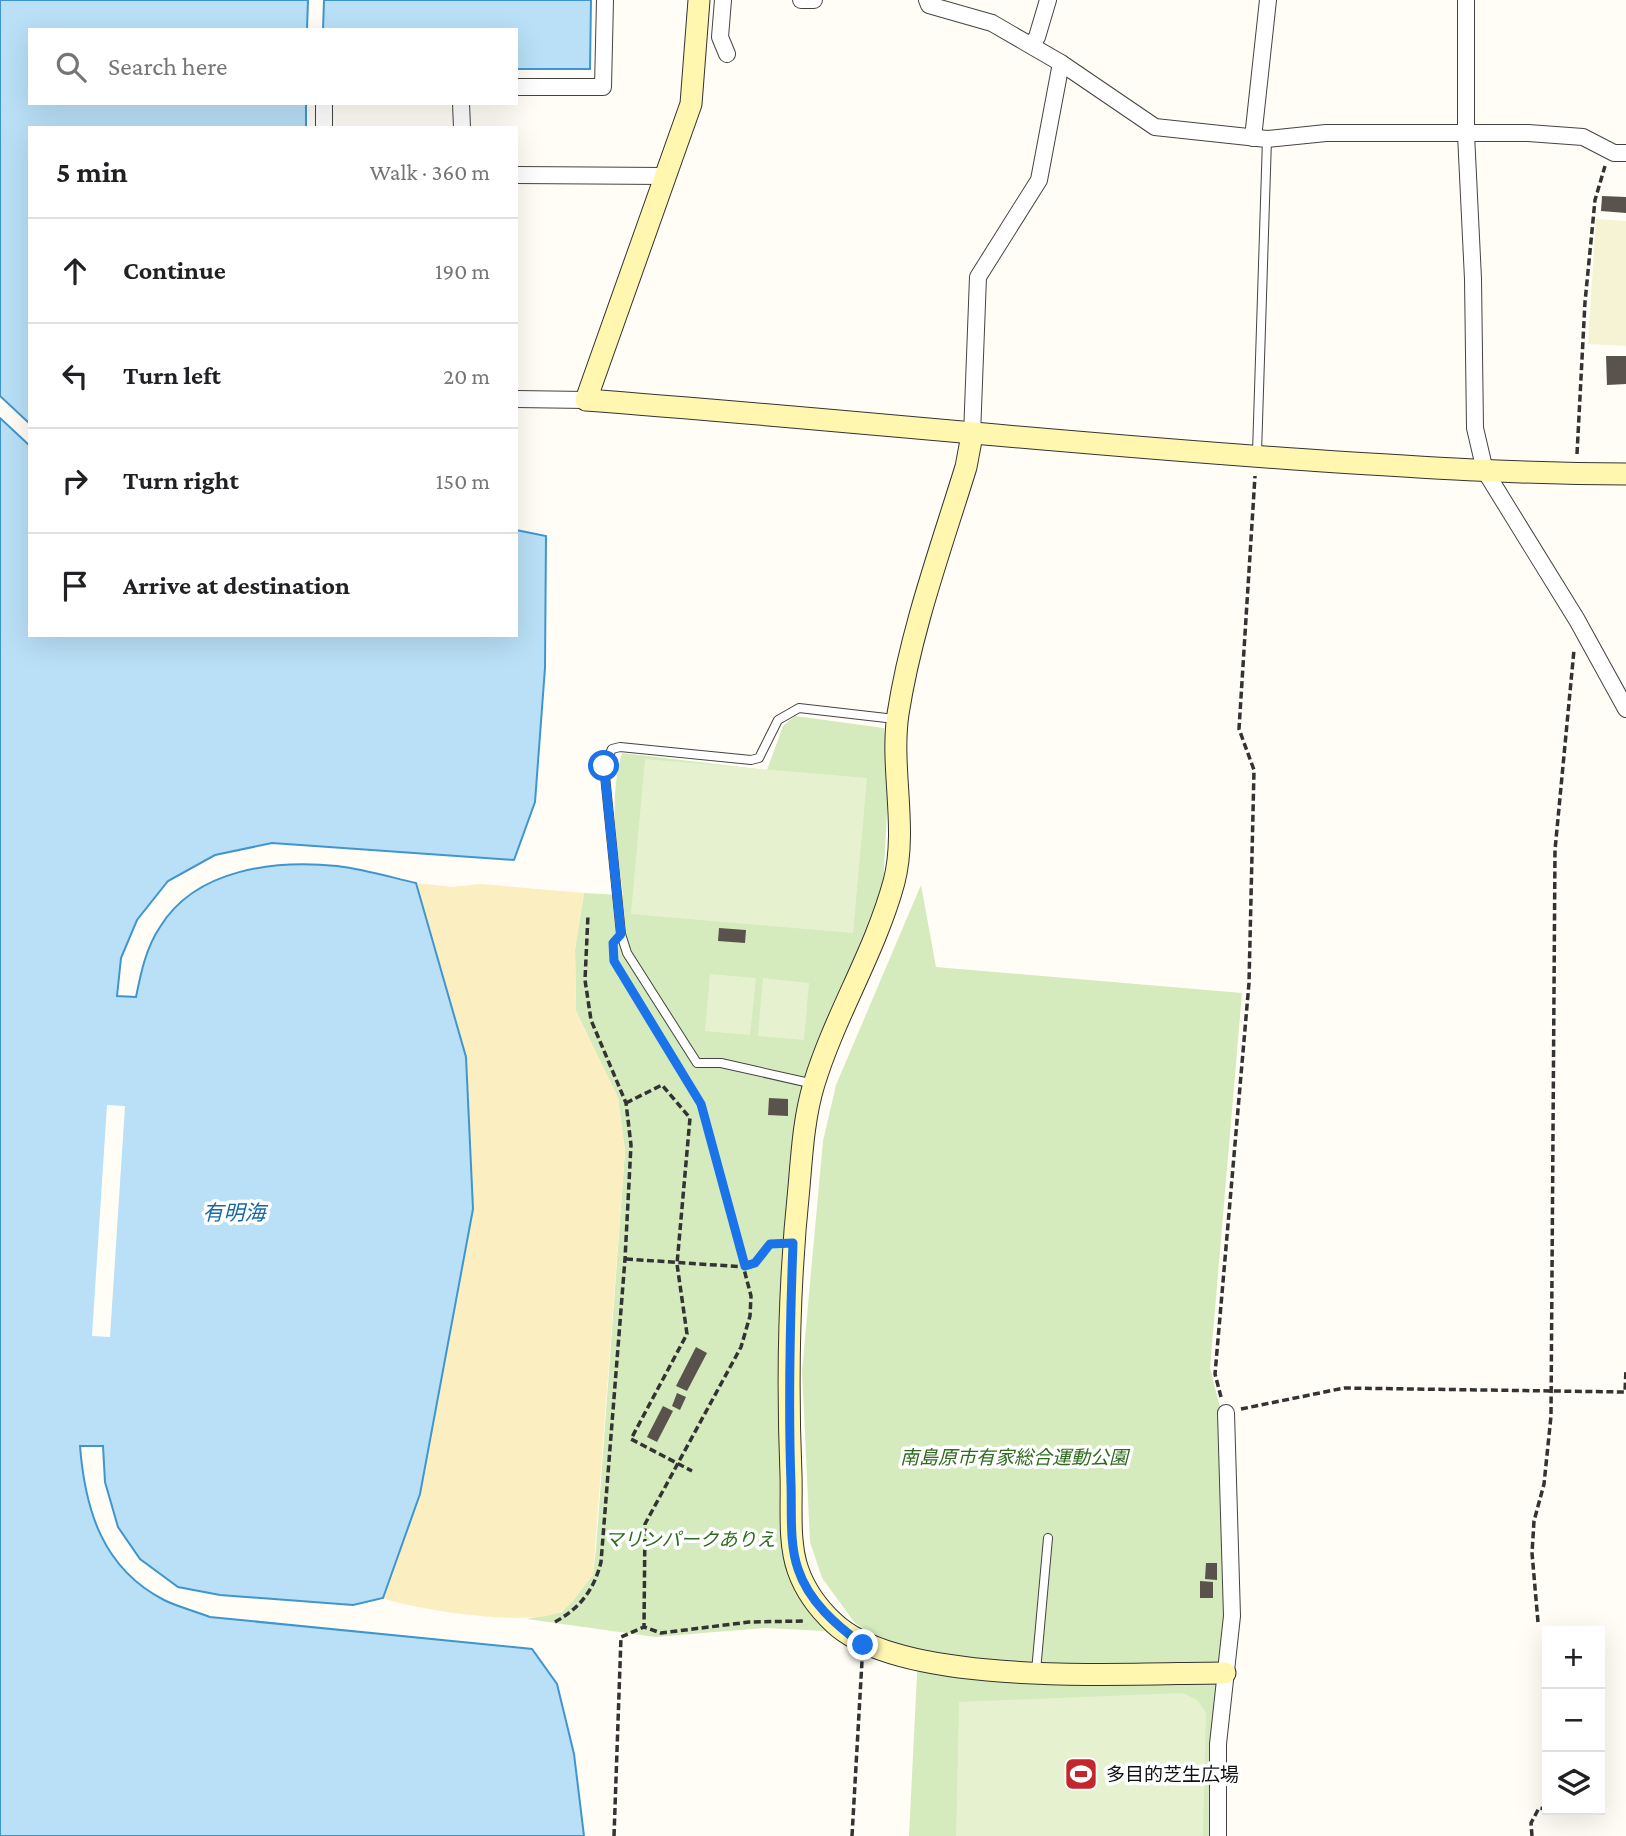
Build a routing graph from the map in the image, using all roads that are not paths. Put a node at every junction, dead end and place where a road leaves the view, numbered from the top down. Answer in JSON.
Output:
{"nodes":[{"id":1,"x":605,"y":0,"type":"edge"},
{"id":2,"x":699,"y":0,"type":"edge"},
{"id":3,"x":723,"y":0,"type":"edge"},
{"id":4,"x":801,"y":0,"type":"edge"},
{"id":5,"x":814,"y":0,"type":"edge"},
{"id":6,"x":927,"y":0,"type":"edge"},
{"id":7,"x":1048,"y":0,"type":"edge"},
{"id":8,"x":1268,"y":0,"type":"edge"},
{"id":9,"x":1466,"y":0,"type":"edge"},
{"id":10,"x":1031,"y":45,"type":"junction"},
{"id":11,"x":727,"y":54,"type":"dead end"},
{"id":12,"x":1061,"y":64,"type":"junction"},
{"id":13,"x":518,"y":86,"type":"edge"},
{"id":14,"x":324,"y":105,"type":"edge"},
{"id":15,"x":461,"y":105,"type":"edge"},
{"id":16,"x":324,"y":126,"type":"edge"},
{"id":17,"x":462,"y":126,"type":"edge"},
{"id":18,"x":1466,"y":134,"type":"junction"},
{"id":19,"x":1260,"y":138,"type":"junction"},
{"id":20,"x":1620,"y":153,"type":"edge"},
{"id":21,"x":518,"y":175,"type":"edge"},
{"id":22,"x":665,"y":176,"type":"junction"},
{"id":23,"x":518,"y":399,"type":"edge"},
{"id":24,"x":586,"y":400,"type":"junction"},
{"id":25,"x":972,"y":435,"type":"junction"},
{"id":26,"x":1257,"y":456,"type":"junction"},
{"id":27,"x":1485,"y":471,"type":"junction"},
{"id":28,"x":1626,"y":474,"type":"edge"},
{"id":29,"x":1626,"y":709,"type":"edge"},
{"id":30,"x":898,"y":720,"type":"junction"},
{"id":31,"x":814,"y":1084,"type":"junction"},
{"id":32,"x":1226,"y":1413,"type":"road end"},
{"id":33,"x":1048,"y":1538,"type":"dead end"},
{"id":34,"x":1225,"y":1673,"type":"junction"},
{"id":35,"x":1036,"y":1674,"type":"junction"},
{"id":36,"x":1218,"y":1836,"type":"edge"}],
"edges":[{"from":1,"to":13,"type":"street"},
{"from":2,"to":22,"type":"street"},
{"from":3,"to":11,"type":"street"},
{"from":4,"to":5,"type":"street"},
{"from":6,"to":10,"type":"street"},
{"from":7,"to":10,"type":"street"},
{"from":8,"to":19,"type":"street"},
{"from":9,"to":18,"type":"street"},
{"from":10,"to":12,"type":"street"},
{"from":12,"to":19,"type":"street"},
{"from":12,"to":25,"type":"street"},
{"from":14,"to":16,"type":"street"},
{"from":15,"to":17,"type":"street"},
{"from":18,"to":19,"type":"street"},
{"from":18,"to":20,"type":"street"},
{"from":18,"to":27,"type":"street"},
{"from":19,"to":26,"type":"lane"},
{"from":21,"to":22,"type":"street"},
{"from":22,"to":24,"type":"street"},
{"from":23,"to":24,"type":"street"},
{"from":24,"to":25,"type":"street"},
{"from":25,"to":26,"type":"street"},
{"from":25,"to":30,"type":"street"},
{"from":26,"to":27,"type":"street"},
{"from":27,"to":28,"type":"street"},
{"from":27,"to":29,"type":"street"},
{"from":30,"to":31,"type":"street"},
{"from":30,"to":31,"type":"lane"},
{"from":31,"to":35,"type":"street"},
{"from":32,"to":34,"type":"street"},
{"from":33,"to":35,"type":"lane"},
{"from":34,"to":35,"type":"street"},
{"from":34,"to":36,"type":"street"}]}
